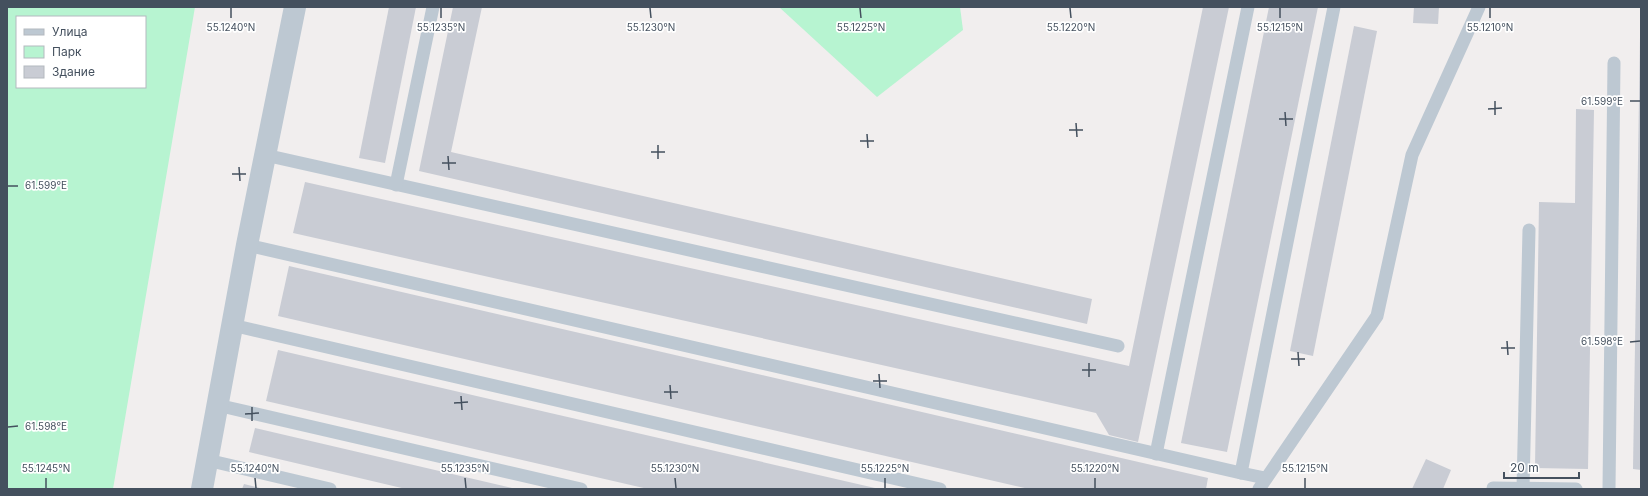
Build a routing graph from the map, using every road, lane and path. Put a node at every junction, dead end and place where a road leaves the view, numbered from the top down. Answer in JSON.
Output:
{"nodes":[{"id":1,"x":295,"y":7,"type":"edge"},
{"id":2,"x":433,"y":7,"type":"edge"},
{"id":3,"x":1248,"y":7,"type":"edge"},
{"id":4,"x":1334,"y":7,"type":"edge"},
{"id":5,"x":1479,"y":7,"type":"edge"},
{"id":6,"x":1614,"y":63,"type":"dead end"},
{"id":7,"x":265,"y":155,"type":"junction"},
{"id":8,"x":396,"y":185,"type":"junction"},
{"id":9,"x":1529,"y":230,"type":"dead end"},
{"id":10,"x":247,"y":245,"type":"junction"},
{"id":11,"x":232,"y":325,"type":"junction"},
{"id":12,"x":1118,"y":346,"type":"dead end"},
{"id":13,"x":217,"y":405,"type":"junction"},
{"id":14,"x":1156,"y":454,"type":"junction"},
{"id":15,"x":207,"y":460,"type":"junction"},
{"id":16,"x":1241,"y":473,"type":"junction"},
{"id":17,"x":1262,"y":483,"type":"edge"},
{"id":18,"x":1523,"y":488,"type":"edge"},
{"id":19,"x":202,"y":489,"type":"edge"},
{"id":20,"x":330,"y":489,"type":"edge"},
{"id":21,"x":581,"y":489,"type":"edge"},
{"id":22,"x":940,"y":489,"type":"edge"},
{"id":23,"x":1493,"y":489,"type":"edge"},
{"id":24,"x":1576,"y":489,"type":"edge"},
{"id":25,"x":1609,"y":489,"type":"edge"}],
"edges":[{"from":1,"to":7,"type":"street"},
{"from":2,"to":8,"type":"lane"},
{"from":3,"to":14,"type":"lane"},
{"from":4,"to":16,"type":"lane"},
{"from":5,"to":17,"type":"lane"},
{"from":6,"to":25,"type":"lane"},
{"from":7,"to":8,"type":"lane"},
{"from":7,"to":10,"type":"street"},
{"from":8,"to":12,"type":"lane"},
{"from":9,"to":18,"type":"lane"},
{"from":10,"to":11,"type":"street"},
{"from":10,"to":14,"type":"lane"},
{"from":11,"to":13,"type":"street"},
{"from":11,"to":22,"type":"lane"},
{"from":13,"to":15,"type":"street"},
{"from":13,"to":21,"type":"lane"},
{"from":14,"to":16,"type":"lane"},
{"from":15,"to":19,"type":"street"},
{"from":15,"to":20,"type":"lane"},
{"from":16,"to":17,"type":"lane"},
{"from":18,"to":23,"type":"lane"},
{"from":18,"to":24,"type":"lane"}]}
